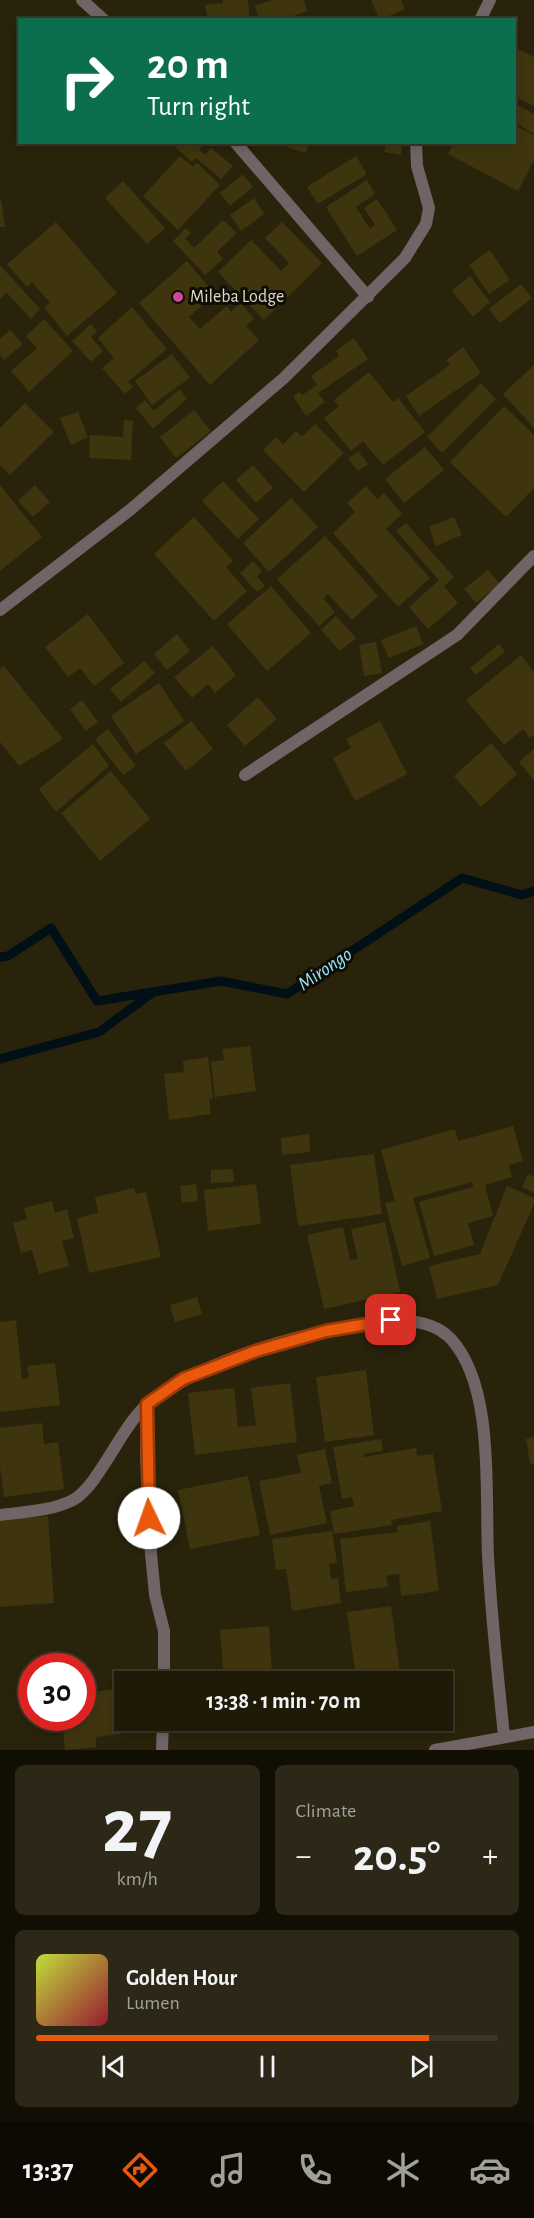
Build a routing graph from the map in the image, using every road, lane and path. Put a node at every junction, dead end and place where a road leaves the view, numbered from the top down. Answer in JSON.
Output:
{"nodes":[{"id":1,"x":82,"y":0,"type":"edge"},
{"id":2,"x":490,"y":0,"type":"edge"},
{"id":3,"x":102,"y":18,"type":"edge"},
{"id":4,"x":481,"y":18,"type":"edge"},
{"id":5,"x":237,"y":144,"type":"edge"},
{"id":6,"x":416,"y":144,"type":"edge"},
{"id":7,"x":368,"y":297,"type":"junction"},
{"id":8,"x":534,"y":556,"type":"edge"},
{"id":9,"x":0,"y":610,"type":"edge"},
{"id":10,"x":245,"y":775,"type":"dead end"},
{"id":11,"x":147,"y":1404,"type":"junction"},
{"id":12,"x":0,"y":1515,"type":"edge"},
{"id":13,"x":164,"y":1671,"type":"edge"},
{"id":14,"x":163,"y":1731,"type":"edge"},
{"id":15,"x":534,"y":1732,"type":"edge"},
{"id":16,"x":504,"y":1736,"type":"junction"},
{"id":17,"x":162,"y":1750,"type":"edge"},
{"id":18,"x":435,"y":1750,"type":"edge"}],
"edges":[{"from":1,"to":3,"type":"street"},
{"from":2,"to":4,"type":"street"},
{"from":5,"to":7,"type":"street"},
{"from":6,"to":7,"type":"street"},
{"from":7,"to":9,"type":"street"},
{"from":8,"to":10,"type":"street"},
{"from":11,"to":12,"type":"street"},
{"from":11,"to":13,"type":"street"},
{"from":11,"to":16,"type":"street"},
{"from":14,"to":17,"type":"street"},
{"from":15,"to":16,"type":"street"},
{"from":16,"to":18,"type":"street"}]}
